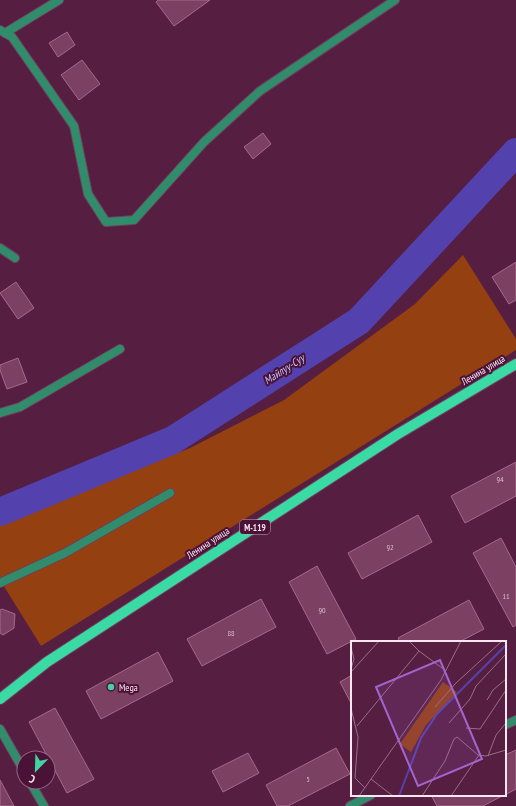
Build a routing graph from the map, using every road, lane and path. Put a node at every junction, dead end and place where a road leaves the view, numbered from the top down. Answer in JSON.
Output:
{"nodes":[{"id":1,"x":59,"y":0,"type":"edge"},
{"id":2,"x":396,"y":0,"type":"edge"},
{"id":3,"x":3,"y":32,"type":"edge"},
{"id":4,"x":0,"y":248,"type":"edge"},
{"id":5,"x":15,"y":258,"type":"dead end"},
{"id":6,"x":120,"y":349,"type":"dead end"},
{"id":7,"x":516,"y":364,"type":"edge"},
{"id":8,"x":0,"y":413,"type":"edge"},
{"id":9,"x":170,"y":493,"type":"dead end"},
{"id":10,"x":0,"y":583,"type":"edge"},
{"id":11,"x":0,"y":699,"type":"edge"},
{"id":12,"x":516,"y":720,"type":"edge"},
{"id":13,"x":506,"y":725,"type":"edge"},
{"id":14,"x":0,"y":729,"type":"edge"},
{"id":15,"x":16,"y":757,"type":"edge"},
{"id":16,"x":35,"y":790,"type":"edge"},
{"id":17,"x":369,"y":796,"type":"edge"},
{"id":18,"x":44,"y":806,"type":"edge"},
{"id":19,"x":350,"y":806,"type":"edge"}],
"edges":[{"from":1,"to":3,"type":"street"},
{"from":2,"to":3,"type":"street"},
{"from":4,"to":5,"type":"street"},
{"from":6,"to":8,"type":"street"},
{"from":7,"to":11,"type":"main road","name":"Ленина улица","number":"М-119"},
{"from":9,"to":10,"type":"street"},
{"from":12,"to":13,"type":"street"},
{"from":14,"to":15,"type":"street"},
{"from":16,"to":18,"type":"street"},
{"from":17,"to":19,"type":"street"}]}
